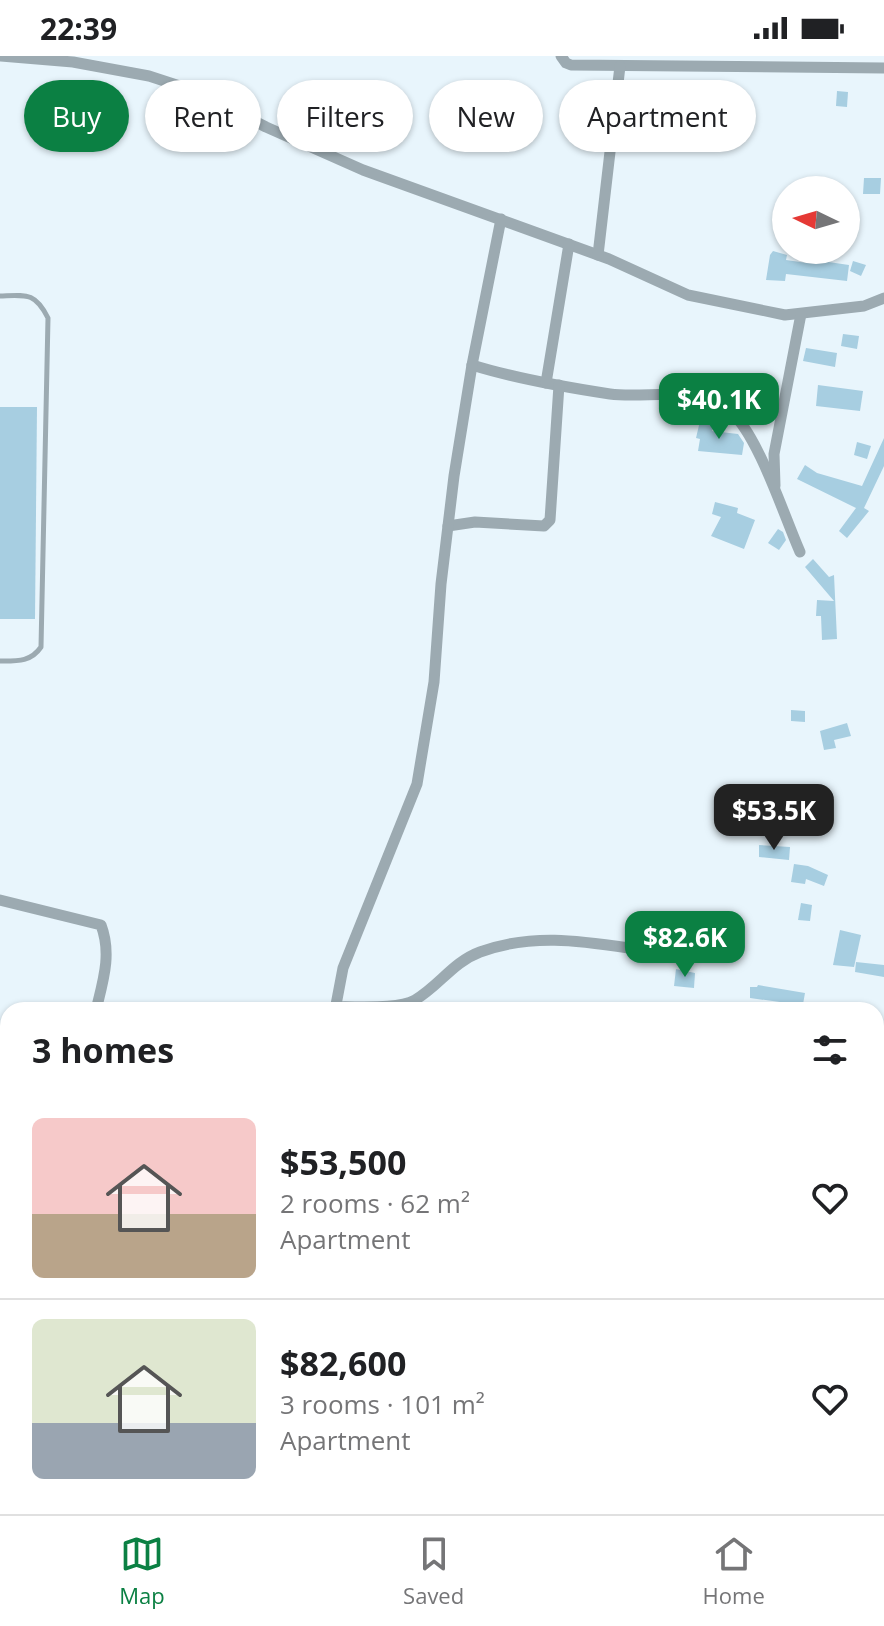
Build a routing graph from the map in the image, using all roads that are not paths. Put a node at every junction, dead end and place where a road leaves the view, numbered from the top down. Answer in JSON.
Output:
{"nodes":[{"id":1,"x":1,"y":56,"type":"edge"},
{"id":2,"x":561,"y":56,"type":"edge"},
{"id":3,"x":620,"y":66,"type":"junction"},
{"id":4,"x":884,"y":68,"type":"edge"},
{"id":5,"x":501,"y":219,"type":"junction"},
{"id":6,"x":569,"y":244,"type":"junction"},
{"id":7,"x":598,"y":255,"type":"junction"},
{"id":8,"x":0,"y":296,"type":"edge"},
{"id":9,"x":884,"y":298,"type":"edge"},
{"id":10,"x":801,"y":314,"type":"junction"},
{"id":11,"x":472,"y":365,"type":"junction"},
{"id":12,"x":546,"y":383,"type":"junction"},
{"id":13,"x":559,"y":385,"type":"junction"},
{"id":14,"x":775,"y":495,"type":"junction"},
{"id":15,"x":448,"y":526,"type":"junction"},
{"id":16,"x":800,"y":552,"type":"dead end"},
{"id":17,"x":0,"y":661,"type":"edge"},
{"id":18,"x":0,"y":900,"type":"edge"},
{"id":19,"x":657,"y":952,"type":"dead end"},
{"id":20,"x":98,"y":1002,"type":"edge"},
{"id":21,"x":336,"y":1002,"type":"edge"},
{"id":22,"x":406,"y":1002,"type":"edge"}],
"edges":[{"from":1,"to":5,"type":"street"},
{"from":2,"to":3,"type":"street"},
{"from":3,"to":4,"type":"street"},
{"from":3,"to":7,"type":"street"},
{"from":5,"to":6,"type":"street"},
{"from":5,"to":11,"type":"street"},
{"from":6,"to":7,"type":"street"},
{"from":6,"to":12,"type":"street"},
{"from":7,"to":10,"type":"street"},
{"from":8,"to":17,"type":"lane"},
{"from":9,"to":10,"type":"street"},
{"from":10,"to":14,"type":"street"},
{"from":11,"to":12,"type":"street"},
{"from":11,"to":15,"type":"street"},
{"from":12,"to":13,"type":"street"},
{"from":13,"to":14,"type":"street"},
{"from":13,"to":15,"type":"street"},
{"from":14,"to":16,"type":"street"},
{"from":15,"to":21,"type":"street"},
{"from":18,"to":20,"type":"street"},
{"from":19,"to":22,"type":"street"}]}
